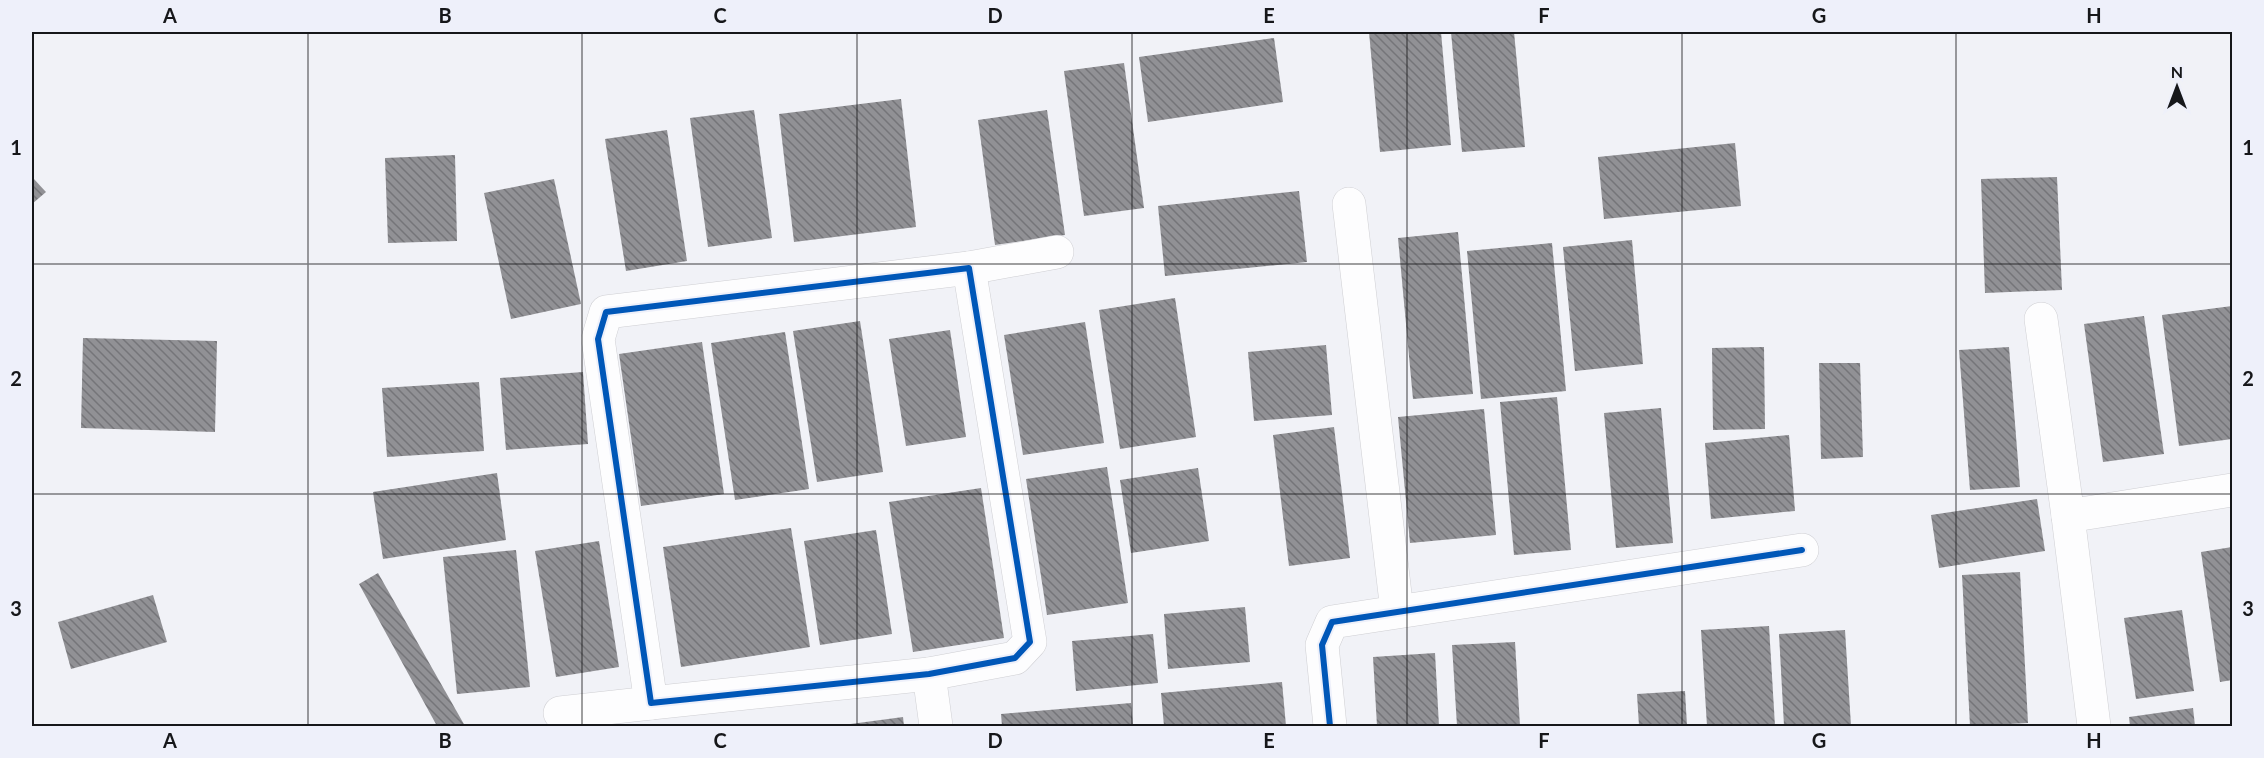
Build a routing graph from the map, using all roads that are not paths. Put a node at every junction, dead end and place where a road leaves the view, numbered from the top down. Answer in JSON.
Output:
{"nodes":[{"id":1,"x":1350,"y":204,"type":"dead end"},
{"id":2,"x":1057,"y":252,"type":"dead end"},
{"id":3,"x":969,"y":268,"type":"junction"},
{"id":4,"x":2041,"y":319,"type":"dead end"},
{"id":5,"x":2232,"y":490,"type":"edge"},
{"id":6,"x":2068,"y":516,"type":"junction"},
{"id":7,"x":1802,"y":550,"type":"dead end"},
{"id":8,"x":1397,"y":611,"type":"junction"},
{"id":9,"x":929,"y":674,"type":"junction"},
{"id":10,"x":651,"y":702,"type":"junction"},
{"id":11,"x":561,"y":713,"type":"dead end"},
{"id":12,"x":936,"y":726,"type":"edge"},
{"id":13,"x":1330,"y":726,"type":"edge"},
{"id":14,"x":2094,"y":726,"type":"edge"}],
"edges":[{"from":1,"to":8,"type":"street"},
{"from":2,"to":3,"type":"street"},
{"from":3,"to":9,"type":"street"},
{"from":3,"to":10,"type":"street"},
{"from":4,"to":6,"type":"street"},
{"from":5,"to":6,"type":"street"},
{"from":6,"to":14,"type":"street"},
{"from":7,"to":8,"type":"street"},
{"from":8,"to":13,"type":"street"},
{"from":9,"to":10,"type":"street"},
{"from":9,"to":12,"type":"street"},
{"from":10,"to":11,"type":"street"}]}
